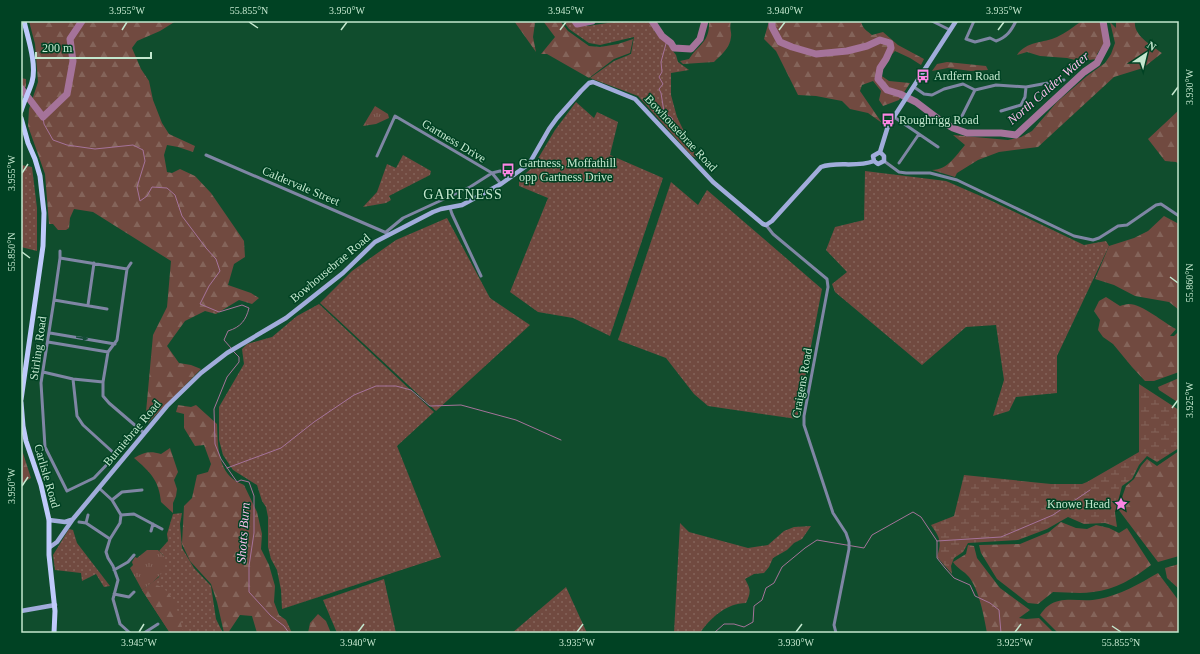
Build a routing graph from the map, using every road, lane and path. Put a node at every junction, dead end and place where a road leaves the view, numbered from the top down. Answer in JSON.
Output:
{"nodes":[{"id":1,"x":24,"y":21,"type":"edge"},
{"id":2,"x":932,"y":21,"type":"edge"},
{"id":3,"x":956,"y":21,"type":"edge"},
{"id":4,"x":974,"y":21,"type":"edge"},
{"id":5,"x":1016,"y":21,"type":"edge"},
{"id":6,"x":951,"y":30,"type":"junction"},
{"id":7,"x":1064,"y":80,"type":"dead end"},
{"id":8,"x":914,"y":87,"type":"junction"},
{"id":9,"x":1026,"y":87,"type":"junction"},
{"id":10,"x":975,"y":90,"type":"junction"},
{"id":11,"x":22,"y":109,"type":"edge"},
{"id":12,"x":1001,"y":111,"type":"dead end"},
{"id":13,"x":894,"y":117,"type":"junction"},
{"id":14,"x":21,"y":118,"type":"edge"},
{"id":15,"x":961,"y":118,"type":"dead end"},
{"id":16,"x":919,"y":134,"type":"junction"},
{"id":17,"x":938,"y":147,"type":"dead end"},
{"id":18,"x":901,"y":150,"type":"dead end"},
{"id":19,"x":880,"y":152,"type":"junction"},
{"id":20,"x":906,"y":153,"type":"junction"},
{"id":21,"x":206,"y":155,"type":"dead end"},
{"id":22,"x":377,"y":156,"type":"dead end"},
{"id":23,"x":874,"y":161,"type":"junction"},
{"id":24,"x":884,"y":161,"type":"junction"},
{"id":25,"x":899,"y":163,"type":"dead end"},
{"id":26,"x":492,"y":173,"type":"junction"},
{"id":27,"x":514,"y":175,"type":"junction"},
{"id":28,"x":501,"y":184,"type":"junction"},
{"id":29,"x":450,"y":208,"type":"junction"},
{"id":30,"x":1179,"y":216,"type":"edge"},
{"id":31,"x":766,"y":225,"type":"junction"},
{"id":32,"x":387,"y":233,"type":"junction"},
{"id":33,"x":60,"y":251,"type":"dead end"},
{"id":34,"x":60,"y":258,"type":"junction"},
{"id":35,"x":94,"y":263,"type":"junction"},
{"id":36,"x":130,"y":263,"type":"dead end"},
{"id":37,"x":127,"y":269,"type":"junction"},
{"id":38,"x":482,"y":276,"type":"dead end"},
{"id":39,"x":54,"y":300,"type":"junction"},
{"id":40,"x":88,"y":306,"type":"junction"},
{"id":41,"x":107,"y":309,"type":"dead end"},
{"id":42,"x":50,"y":333,"type":"junction"},
{"id":43,"x":48,"y":342,"type":"junction"},
{"id":44,"x":242,"y":343,"type":"joint"},
{"id":45,"x":115,"y":344,"type":"junction"},
{"id":46,"x":108,"y":352,"type":"junction"},
{"id":47,"x":43,"y":372,"type":"junction"},
{"id":48,"x":73,"y":379,"type":"junction"},
{"id":49,"x":103,"y":382,"type":"junction"},
{"id":50,"x":21,"y":401,"type":"edge"},
{"id":51,"x":144,"y":433,"type":"junction"},
{"id":52,"x":99,"y":488,"type":"junction"},
{"id":53,"x":142,"y":490,"type":"dead end"},
{"id":54,"x":112,"y":500,"type":"junction"},
{"id":55,"x":88,"y":515,"type":"dead end"},
{"id":56,"x":121,"y":515,"type":"junction"},
{"id":57,"x":73,"y":519,"type":"junction"},
{"id":58,"x":49,"y":520,"type":"junction"},
{"id":59,"x":58,"y":520,"type":"junction"},
{"id":60,"x":79,"y":522,"type":"dead end"},
{"id":61,"x":86,"y":523,"type":"junction"},
{"id":62,"x":153,"y":524,"type":"junction"},
{"id":63,"x":162,"y":529,"type":"dead end"},
{"id":64,"x":151,"y":531,"type":"dead end"},
{"id":65,"x":62,"y":535,"type":"junction"},
{"id":66,"x":110,"y":539,"type":"junction"},
{"id":67,"x":50,"y":547,"type":"junction"},
{"id":68,"x":134,"y":555,"type":"dead end"},
{"id":69,"x":128,"y":562,"type":"junction"},
{"id":70,"x":132,"y":565,"type":"dead end"},
{"id":71,"x":114,"y":570,"type":"junction"},
{"id":72,"x":134,"y":592,"type":"dead end"},
{"id":73,"x":114,"y":594,"type":"junction"},
{"id":74,"x":55,"y":605,"type":"junction"},
{"id":75,"x":21,"y":611,"type":"edge"},
{"id":76,"x":158,"y":624,"type":"dead end"},
{"id":77,"x":123,"y":627,"type":"junction"},
{"id":78,"x":54,"y":633,"type":"edge"},
{"id":79,"x":123,"y":633,"type":"edge"},
{"id":80,"x":130,"y":633,"type":"edge"},
{"id":81,"x":144,"y":633,"type":"edge"},
{"id":82,"x":836,"y":633,"type":"edge"}],
"edges":[{"from":1,"to":11,"type":"main road"},
{"from":2,"to":6,"type":"street"},
{"from":3,"to":6,"type":"street"},
{"from":4,"to":5,"type":"street"},
{"from":6,"to":8,"type":"street"},
{"from":7,"to":9,"type":"street"},
{"from":8,"to":10,"type":"street"},
{"from":8,"to":13,"type":"street"},
{"from":9,"to":10,"type":"street"},
{"from":9,"to":12,"type":"street"},
{"from":10,"to":15,"type":"street"},
{"from":13,"to":16,"type":"street"},
{"from":13,"to":19,"type":"street"},
{"from":14,"to":50,"type":"main road","name":"Carlisle Road"},
{"from":16,"to":17,"type":"street"},
{"from":16,"to":20,"type":"street"},
{"from":18,"to":20,"type":"street"},
{"from":19,"to":23,"type":"street"},
{"from":19,"to":24,"type":"street"},
{"from":20,"to":25,"type":"street"},
{"from":21,"to":32,"type":"street","name":"Caldervale Street"},
{"from":22,"to":26,"type":"street","name":"Gartness Drive"},
{"from":23,"to":24,"type":"street"},
{"from":23,"to":31,"type":"street"},
{"from":24,"to":30,"type":"street"},
{"from":26,"to":27,"type":"street"},
{"from":26,"to":28,"type":"street","name":"Gartness Drive"},
{"from":26,"to":32,"type":"street"},
{"from":27,"to":28,"type":"street","name":"Bowhousebrae Road"},
{"from":27,"to":31,"type":"street","name":"Bowhousebrae Road"},
{"from":28,"to":29,"type":"street","name":"Bowhousebrae Road"},
{"from":29,"to":32,"type":"street","name":"Bowhousebrae Road"},
{"from":29,"to":38,"type":"street"},
{"from":31,"to":82,"type":"street","name":"Craigens Road"},
{"from":32,"to":44,"type":"street","name":"Bowhousebrae Road"},
{"from":33,"to":34,"type":"street","name":"Stirling Road"},
{"from":34,"to":35,"type":"street"},
{"from":34,"to":39,"type":"street","name":"Stirling Road"},
{"from":35,"to":37,"type":"street"},
{"from":35,"to":40,"type":"street"},
{"from":36,"to":37,"type":"street"},
{"from":37,"to":45,"type":"street"},
{"from":39,"to":40,"type":"street"},
{"from":39,"to":42,"type":"street","name":"Stirling Road"},
{"from":40,"to":41,"type":"street"},
{"from":42,"to":43,"type":"street","name":"Stirling Road"},
{"from":42,"to":45,"type":"street","one_way":true},
{"from":43,"to":46,"type":"street"},
{"from":43,"to":47,"type":"street","name":"Stirling Road"},
{"from":44,"to":51,"type":"street","name":"Burniebrae Road"},
{"from":45,"to":46,"type":"street"},
{"from":46,"to":49,"type":"street"},
{"from":47,"to":48,"type":"street"},
{"from":47,"to":48,"type":"street","name":"Stirling Road"},
{"from":48,"to":49,"type":"street"},
{"from":49,"to":51,"type":"street"},
{"from":50,"to":58,"type":"main road","name":"Carlisle Road"},
{"from":51,"to":52,"type":"street","name":"Burniebrae Road"},
{"from":52,"to":54,"type":"street"},
{"from":52,"to":57,"type":"street","name":"Burniebrae Road"},
{"from":53,"to":54,"type":"street"},
{"from":54,"to":56,"type":"street"},
{"from":55,"to":61,"type":"street"},
{"from":56,"to":62,"type":"street"},
{"from":56,"to":66,"type":"street"},
{"from":57,"to":59,"type":"street"},
{"from":57,"to":65,"type":"street","name":"Burniebrae Road"},
{"from":58,"to":59,"type":"street"},
{"from":58,"to":67,"type":"main road","name":"Carlisle Road"},
{"from":59,"to":65,"type":"street"},
{"from":60,"to":61,"type":"street"},
{"from":61,"to":66,"type":"street"},
{"from":62,"to":63,"type":"street"},
{"from":62,"to":64,"type":"street"},
{"from":65,"to":67,"type":"street","name":"Burniebrae Road"},
{"from":66,"to":71,"type":"street"},
{"from":67,"to":74,"type":"main road","name":"Carlisle Road"},
{"from":68,"to":69,"type":"street"},
{"from":69,"to":70,"type":"street"},
{"from":69,"to":71,"type":"street"},
{"from":71,"to":73,"type":"street"},
{"from":72,"to":73,"type":"street"},
{"from":73,"to":77,"type":"street"},
{"from":74,"to":75,"type":"street"},
{"from":74,"to":78,"type":"main road","name":"Carlisle Road"},
{"from":76,"to":81,"type":"street"},
{"from":77,"to":79,"type":"street"},
{"from":77,"to":80,"type":"street"}]}
